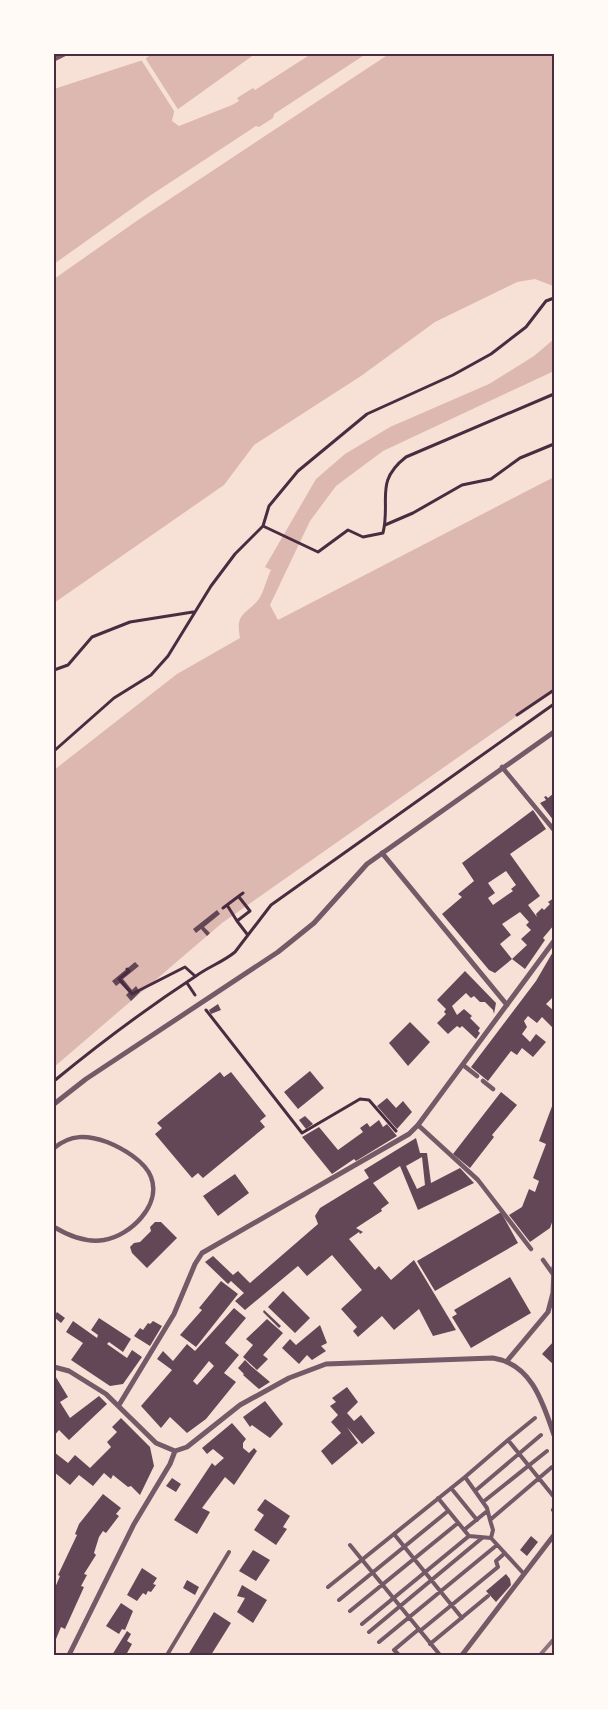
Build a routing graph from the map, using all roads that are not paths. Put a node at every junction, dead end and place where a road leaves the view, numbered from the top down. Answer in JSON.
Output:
{"nodes":[{"id":1,"x":64,"y":54,"type":"edge"},
{"id":2,"x":54,"y":59,"type":"edge"},
{"id":3,"x":554,"y":732,"type":"edge"},
{"id":4,"x":502,"y":766,"type":"junction"},
{"id":5,"x":554,"y":830,"type":"edge"},
{"id":6,"x":382,"y":853,"type":"junction"},
{"id":7,"x":554,"y":940,"type":"edge"},
{"id":8,"x":507,"y":1005,"type":"junction"},
{"id":9,"x":463,"y":1065,"type":"junction"},
{"id":10,"x":477,"y":1076,"type":"dead end"},
{"id":11,"x":484,"y":1081,"type":"dead end"},
{"id":12,"x":493,"y":1089,"type":"dead end"},
{"id":13,"x":54,"y":1104,"type":"edge"},
{"id":14,"x":418,"y":1125,"type":"junction"},
{"id":15,"x":54,"y":1148,"type":"edge"},
{"id":16,"x":54,"y":1227,"type":"edge"},
{"id":17,"x":531,"y":1248,"type":"dead end"},
{"id":18,"x":543,"y":1260,"type":"dead end"},
{"id":19,"x":554,"y":1267,"type":"edge"},
{"id":20,"x":553,"y":1274,"type":"junction"},
{"id":21,"x":506,"y":1361,"type":"junction"},
{"id":22,"x":54,"y":1367,"type":"edge"},
{"id":23,"x":119,"y":1405,"type":"junction"},
{"id":24,"x":535,"y":1418,"type":"dead end"},
{"id":25,"x":541,"y":1435,"type":"dead end"},
{"id":26,"x":554,"y":1435,"type":"edge"},
{"id":27,"x":508,"y":1440,"type":"junction"},
{"id":28,"x":175,"y":1451,"type":"junction"},
{"id":29,"x":547,"y":1451,"type":"dead end"},
{"id":30,"x":519,"y":1454,"type":"junction"},
{"id":31,"x":529,"y":1466,"type":"junction"},
{"id":32,"x":552,"y":1467,"type":"dead end"},
{"id":33,"x":465,"y":1477,"type":"junction"},
{"id":34,"x":539,"y":1478,"type":"junction"},
{"id":35,"x":451,"y":1488,"type":"junction"},
{"id":36,"x":475,"y":1491,"type":"junction"},
{"id":37,"x":554,"y":1497,"type":"edge"},
{"id":38,"x":438,"y":1498,"type":"junction"},
{"id":39,"x":483,"y":1502,"type":"junction"},
{"id":40,"x":448,"y":1511,"type":"junction"},
{"id":41,"x":486,"y":1512,"type":"junction"},
{"id":42,"x":477,"y":1520,"type":"junction"},
{"id":43,"x":490,"y":1520,"type":"junction"},
{"id":44,"x":458,"y":1523,"type":"junction"},
{"id":45,"x":464,"y":1530,"type":"junction"},
{"id":46,"x":394,"y":1534,"type":"junction"},
{"id":47,"x":469,"y":1536,"type":"junction"},
{"id":48,"x":554,"y":1536,"type":"edge"},
{"id":49,"x":482,"y":1538,"type":"junction"},
{"id":50,"x":491,"y":1538,"type":"junction"},
{"id":51,"x":350,"y":1545,"type":"dead end"},
{"id":52,"x":497,"y":1545,"type":"junction"},
{"id":53,"x":404,"y":1547,"type":"junction"},
{"id":54,"x":229,"y":1552,"type":"dead end"},
{"id":55,"x":505,"y":1553,"type":"junction"},
{"id":56,"x":414,"y":1559,"type":"junction"},
{"id":57,"x":362,"y":1560,"type":"junction"},
{"id":58,"x":425,"y":1572,"type":"junction"},
{"id":59,"x":373,"y":1573,"type":"junction"},
{"id":60,"x":524,"y":1574,"type":"junction"},
{"id":61,"x":431,"y":1580,"type":"junction"},
{"id":62,"x":383,"y":1585,"type":"junction"},
{"id":63,"x":328,"y":1587,"type":"dead end"},
{"id":64,"x":441,"y":1592,"type":"junction"},
{"id":65,"x":488,"y":1596,"type":"dead end"},
{"id":66,"x":393,"y":1598,"type":"junction"},
{"id":67,"x":340,"y":1600,"type":"dead end"},
{"id":68,"x":452,"y":1605,"type":"junction"},
{"id":69,"x":400,"y":1606,"type":"junction"},
{"id":70,"x":350,"y":1612,"type":"dead end"},
{"id":71,"x":409,"y":1618,"type":"junction"},
{"id":72,"x":462,"y":1618,"type":"junction"},
{"id":73,"x":362,"y":1624,"type":"dead end"},
{"id":74,"x":419,"y":1630,"type":"junction"},
{"id":75,"x":369,"y":1632,"type":"dead end"},
{"id":76,"x":379,"y":1642,"type":"dead end"},
{"id":77,"x":430,"y":1644,"type":"junction"},
{"id":78,"x":436,"y":1651,"type":"junction"},
{"id":79,"x":68,"y":1655,"type":"edge"},
{"id":80,"x":167,"y":1655,"type":"edge"},
{"id":81,"x":398,"y":1655,"type":"edge"},
{"id":82,"x":433,"y":1655,"type":"edge"},
{"id":83,"x":440,"y":1655,"type":"edge"},
{"id":84,"x":462,"y":1655,"type":"edge"}],
"edges":[{"from":1,"to":2,"type":"street"},
{"from":3,"to":4,"type":"street"},
{"from":4,"to":5,"type":"street"},
{"from":4,"to":6,"type":"street"},
{"from":6,"to":8,"type":"street"},
{"from":6,"to":13,"type":"street"},
{"from":7,"to":8,"type":"street"},
{"from":8,"to":9,"type":"street"},
{"from":9,"to":10,"type":"street"},
{"from":9,"to":14,"type":"street"},
{"from":11,"to":12,"type":"street"},
{"from":14,"to":17,"type":"street"},
{"from":14,"to":23,"type":"street"},
{"from":15,"to":16,"type":"street"},
{"from":18,"to":20,"type":"street"},
{"from":19,"to":20,"type":"street"},
{"from":20,"to":21,"type":"street"},
{"from":21,"to":26,"type":"street"},
{"from":21,"to":28,"type":"street"},
{"from":22,"to":23,"type":"street"},
{"from":23,"to":28,"type":"street"},
{"from":24,"to":27,"type":"lane"},
{"from":25,"to":30,"type":"lane"},
{"from":27,"to":30,"type":"lane"},
{"from":27,"to":33,"type":"lane"},
{"from":28,"to":79,"type":"street"},
{"from":29,"to":31,"type":"lane"},
{"from":30,"to":31,"type":"lane"},
{"from":30,"to":36,"type":"lane"},
{"from":31,"to":34,"type":"lane"},
{"from":31,"to":39,"type":"lane"},
{"from":32,"to":34,"type":"lane"},
{"from":33,"to":35,"type":"lane"},
{"from":33,"to":36,"type":"lane"},
{"from":34,"to":37,"type":"lane"},
{"from":34,"to":43,"type":"lane"},
{"from":35,"to":38,"type":"lane"},
{"from":35,"to":42,"type":"lane"},
{"from":36,"to":39,"type":"lane"},
{"from":38,"to":40,"type":"lane"},
{"from":38,"to":46,"type":"lane"},
{"from":39,"to":41,"type":"lane"},
{"from":40,"to":44,"type":"lane"},
{"from":40,"to":53,"type":"lane"},
{"from":41,"to":42,"type":"lane"},
{"from":41,"to":43,"type":"lane"},
{"from":42,"to":45,"type":"lane"},
{"from":43,"to":50,"type":"lane"},
{"from":44,"to":45,"type":"lane"},
{"from":44,"to":56,"type":"lane"},
{"from":45,"to":47,"type":"lane"},
{"from":46,"to":53,"type":"lane"},
{"from":46,"to":57,"type":"lane"},
{"from":47,"to":49,"type":"lane"},
{"from":47,"to":58,"type":"lane"},
{"from":48,"to":60,"type":"street"},
{"from":49,"to":50,"type":"lane"},
{"from":49,"to":61,"type":"lane"},
{"from":50,"to":52,"type":"lane"},
{"from":51,"to":57,"type":"lane"},
{"from":52,"to":55,"type":"lane"},
{"from":52,"to":64,"type":"lane"},
{"from":53,"to":56,"type":"lane"},
{"from":53,"to":59,"type":"lane"},
{"from":54,"to":80,"type":"lane"},
{"from":55,"to":60,"type":"lane"},
{"from":55,"to":68,"type":"lane"},
{"from":56,"to":58,"type":"lane"},
{"from":56,"to":62,"type":"lane"},
{"from":57,"to":59,"type":"lane"},
{"from":57,"to":63,"type":"lane"},
{"from":58,"to":61,"type":"lane"},
{"from":58,"to":66,"type":"lane"},
{"from":59,"to":62,"type":"lane"},
{"from":59,"to":67,"type":"lane"},
{"from":60,"to":84,"type":"street"},
{"from":61,"to":64,"type":"lane"},
{"from":61,"to":69,"type":"lane"},
{"from":62,"to":66,"type":"lane"},
{"from":62,"to":70,"type":"lane"},
{"from":64,"to":68,"type":"lane"},
{"from":64,"to":71,"type":"lane"},
{"from":65,"to":72,"type":"lane"},
{"from":66,"to":69,"type":"lane"},
{"from":66,"to":73,"type":"lane"},
{"from":68,"to":72,"type":"lane"},
{"from":68,"to":74,"type":"lane"},
{"from":69,"to":71,"type":"lane"},
{"from":69,"to":75,"type":"lane"},
{"from":71,"to":74,"type":"lane"},
{"from":71,"to":76,"type":"lane"},
{"from":72,"to":77,"type":"lane"},
{"from":74,"to":77,"type":"lane"},
{"from":74,"to":81,"type":"lane"},
{"from":77,"to":78,"type":"lane"},
{"from":78,"to":82,"type":"lane"},
{"from":78,"to":83,"type":"lane"}]}
